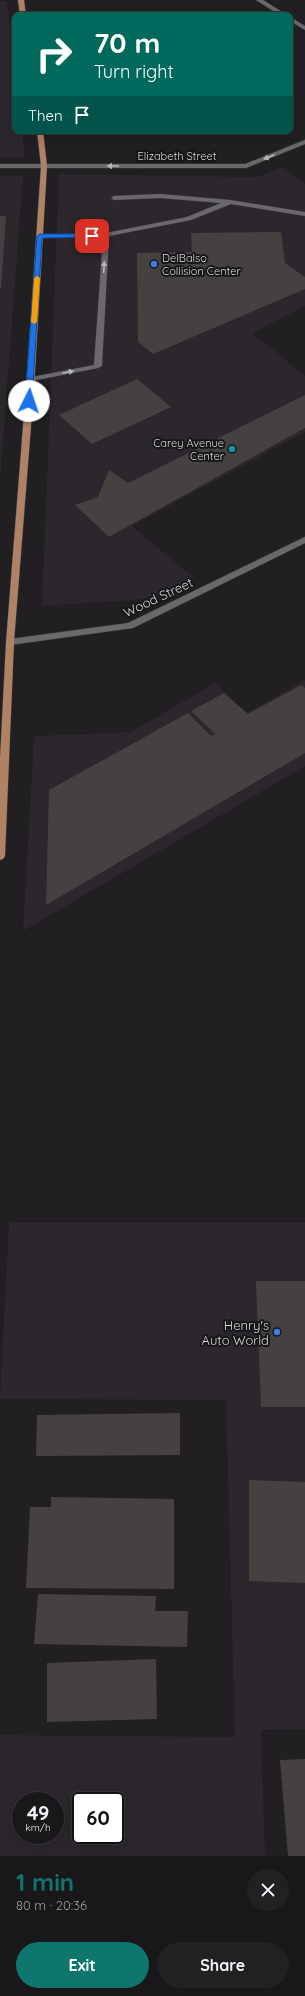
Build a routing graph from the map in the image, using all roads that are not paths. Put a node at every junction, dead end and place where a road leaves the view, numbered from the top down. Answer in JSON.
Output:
{"nodes":[{"id":1,"x":21,"y":0,"type":"edge"},
{"id":2,"x":259,"y":0,"type":"edge"},
{"id":3,"x":23,"y":12,"type":"edge"},
{"id":4,"x":279,"y":12,"type":"edge"},
{"id":5,"x":293,"y":21,"type":"edge"},
{"id":6,"x":305,"y":28,"type":"edge"},
{"id":7,"x":40,"y":134,"type":"edge"},
{"id":8,"x":305,"y":142,"type":"edge"},
{"id":9,"x":0,"y":166,"type":"edge"},
{"id":10,"x":44,"y":166,"type":"junction"},
{"id":11,"x":114,"y":198,"type":"dead end"},
{"id":12,"x":230,"y":202,"type":"junction"},
{"id":13,"x":305,"y":214,"type":"edge"},
{"id":14,"x":106,"y":235,"type":"junction"},
{"id":15,"x":40,"y":236,"type":"junction"},
{"id":16,"x":30,"y":380,"type":"junction"},
{"id":17,"x":305,"y":540,"type":"edge"},
{"id":18,"x":10,"y":642,"type":"junction"},
{"id":19,"x":3,"y":728,"type":"edge"},
{"id":20,"x":0,"y":856,"type":"edge"}],
"edges":[{"from":1,"to":3,"type":"main road"},
{"from":2,"to":4,"type":"street"},
{"from":5,"to":6,"type":"street"},
{"from":7,"to":10,"type":"main road"},
{"from":8,"to":10,"type":"street","name":"Elizabeth Street","one_way":true},
{"from":9,"to":10,"type":"street","name":"Elizabeth Street"},
{"from":10,"to":15,"type":"main road"},
{"from":11,"to":12,"type":"street"},
{"from":12,"to":13,"type":"street"},
{"from":12,"to":14,"type":"street"},
{"from":14,"to":15,"type":"street"},
{"from":16,"to":14,"type":"street","one_way":true},
{"from":15,"to":16,"type":"main road"},
{"from":16,"to":18,"type":"main road"},
{"from":17,"to":18,"type":"street","name":"Wood Street"},
{"from":18,"to":19,"type":"main road"},
{"from":19,"to":20,"type":"main road"}]}
